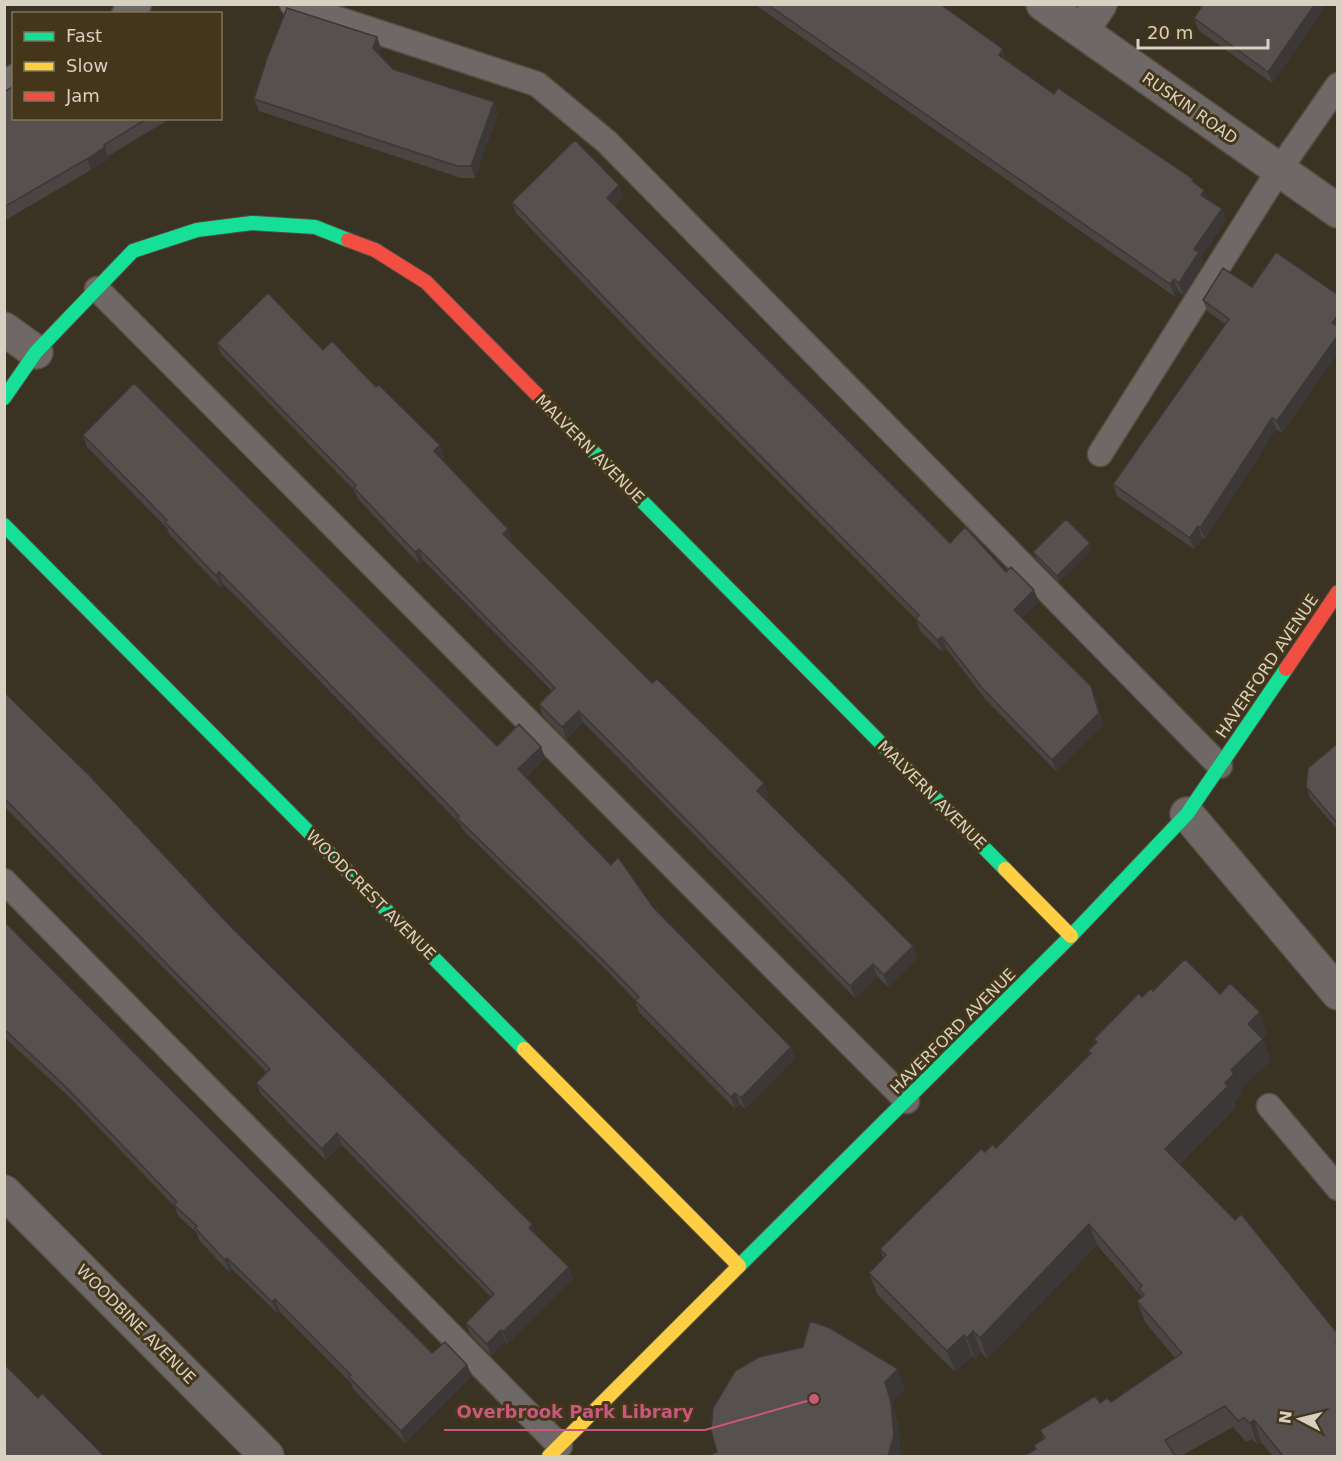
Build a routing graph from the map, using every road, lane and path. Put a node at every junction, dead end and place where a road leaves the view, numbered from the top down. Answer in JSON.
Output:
{"nodes":[{"id":1,"x":140,"y":4,"type":"edge"},
{"id":2,"x":292,"y":4,"type":"edge"},
{"id":3,"x":1043,"y":4,"type":"edge"},
{"id":4,"x":1100,"y":4,"type":"edge"},
{"id":5,"x":127,"y":12,"type":"edge"},
{"id":6,"x":1082,"y":31,"type":"junction"},
{"id":7,"x":1338,"y":85,"type":"edge"},
{"id":8,"x":1279,"y":170,"type":"junction"},
{"id":9,"x":1338,"y":211,"type":"edge"},
{"id":10,"x":97,"y":289,"type":"junction"},
{"id":11,"x":4,"y":329,"type":"edge"},
{"id":12,"x":36,"y":352,"type":"junction"},
{"id":13,"x":4,"y":398,"type":"edge"},
{"id":14,"x":1100,"y":454,"type":"dead end"},
{"id":15,"x":4,"y":525,"type":"edge"},
{"id":16,"x":1334,"y":608,"type":"edge"},
{"id":17,"x":1220,"y":766,"type":"junction"},
{"id":18,"x":1187,"y":814,"type":"junction"},
{"id":19,"x":4,"y":881,"type":"edge"},
{"id":20,"x":1071,"y":936,"type":"junction"},
{"id":21,"x":1338,"y":993,"type":"edge"},
{"id":22,"x":907,"y":1101,"type":"junction"},
{"id":23,"x":1269,"y":1106,"type":"dead end"},
{"id":24,"x":1338,"y":1188,"type":"edge"},
{"id":25,"x":4,"y":1192,"type":"edge"},
{"id":26,"x":738,"y":1265,"type":"junction"},
{"id":27,"x":558,"y":1453,"type":"edge"},
{"id":28,"x":267,"y":1456,"type":"edge"}],
"edges":[{"from":1,"to":5,"type":"lane"},
{"from":2,"to":17,"type":"lane"},
{"from":3,"to":6,"type":"street","name":"RUSKIN ROAD"},
{"from":4,"to":6,"type":"street"},
{"from":6,"to":8,"type":"street","name":"RUSKIN ROAD"},
{"from":7,"to":8,"type":"lane"},
{"from":8,"to":9,"type":"street","name":"RUSKIN ROAD"},
{"from":8,"to":14,"type":"lane"},
{"from":10,"to":12,"type":"street","name":"MALVERN AVENUE"},
{"from":10,"to":20,"type":"street","name":"MALVERN AVENUE"},
{"from":10,"to":22,"type":"lane"},
{"from":11,"to":12,"type":"street"},
{"from":12,"to":13,"type":"street","name":"MALVERN AVENUE"},
{"from":15,"to":26,"type":"street","name":"WOODCREST AVENUE"},
{"from":16,"to":17,"type":"street","name":"HAVERFORD AVENUE"},
{"from":17,"to":18,"type":"street","name":"HAVERFORD AVENUE"},
{"from":18,"to":20,"type":"street","name":"HAVERFORD AVENUE"},
{"from":18,"to":21,"type":"street"},
{"from":19,"to":27,"type":"lane"},
{"from":20,"to":22,"type":"street","name":"HAVERFORD AVENUE"},
{"from":22,"to":26,"type":"street","name":"HAVERFORD AVENUE"},
{"from":23,"to":24,"type":"lane"},
{"from":25,"to":28,"type":"street","name":"WOODBINE AVENUE"},
{"from":26,"to":27,"type":"street","name":"HAVERFORD AVENUE"}]}
